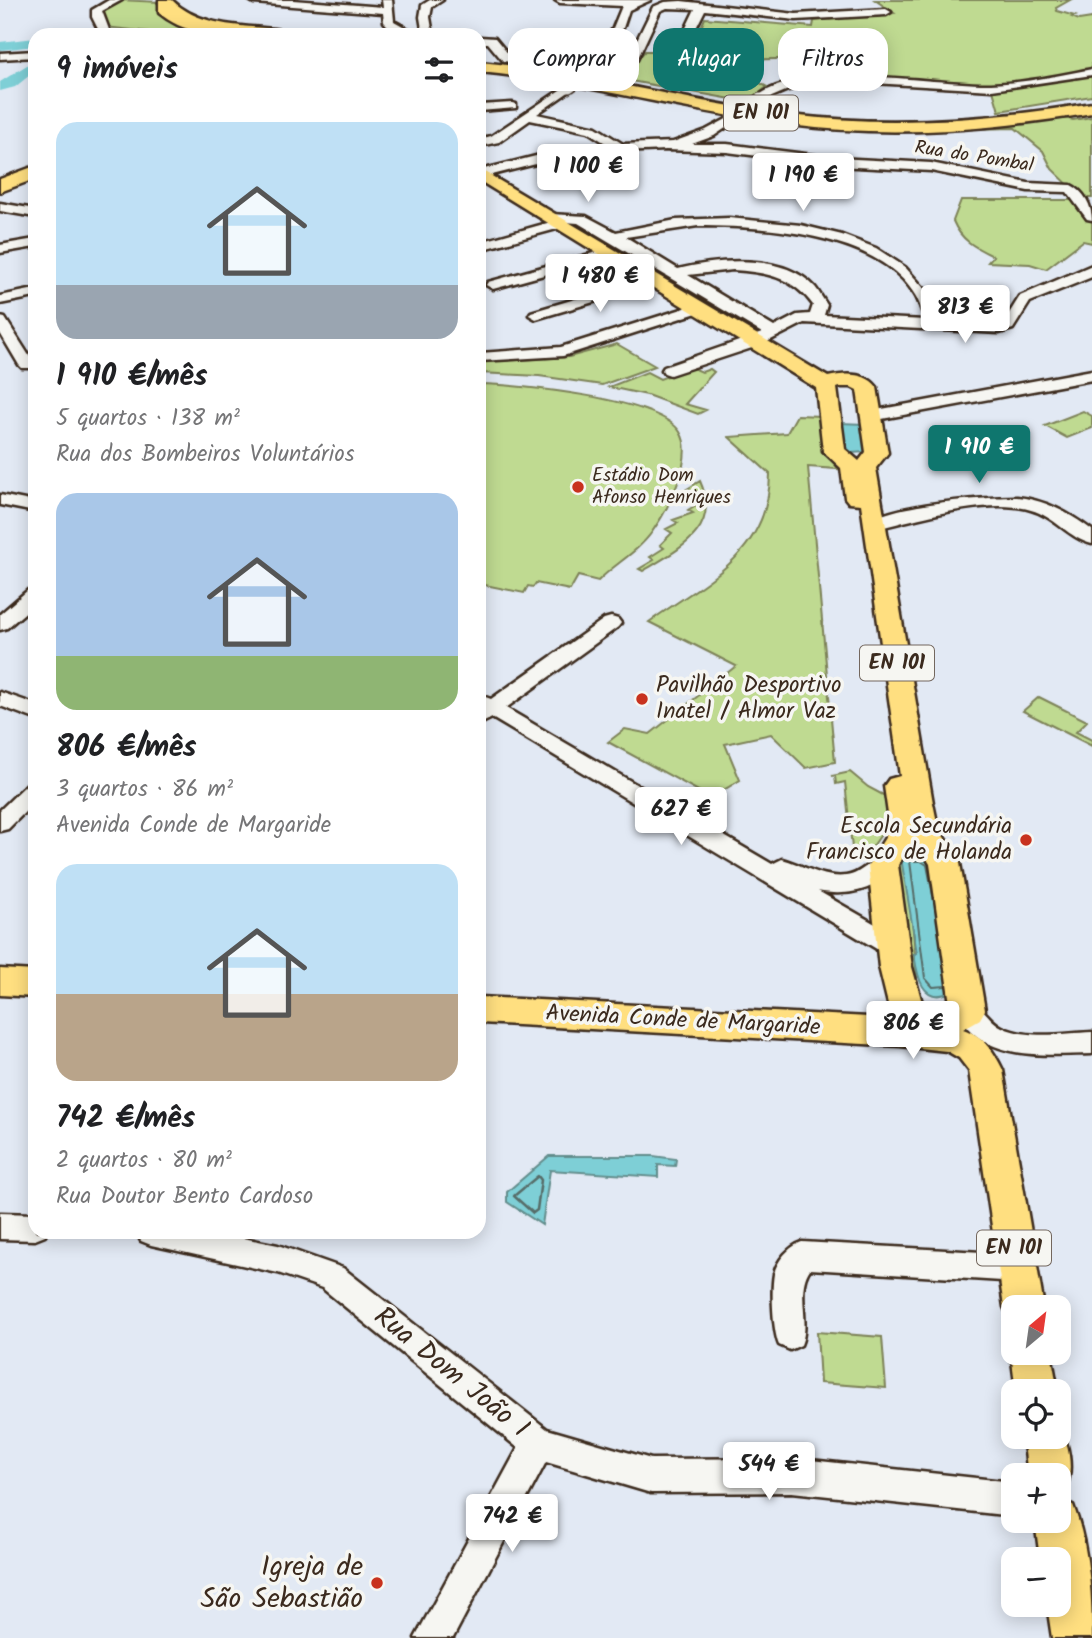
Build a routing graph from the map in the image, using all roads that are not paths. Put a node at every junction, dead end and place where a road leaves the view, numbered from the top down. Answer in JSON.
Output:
{"nodes":[{"id":1,"x":117,"y":0,"type":"edge"},
{"id":2,"x":254,"y":0,"type":"edge"},
{"id":3,"x":438,"y":0,"type":"edge"},
{"id":4,"x":560,"y":0,"type":"edge"},
{"id":5,"x":646,"y":0,"type":"edge"},
{"id":6,"x":751,"y":0,"type":"edge"},
{"id":7,"x":166,"y":1,"type":"edge"},
{"id":8,"x":290,"y":1,"type":"edge"},
{"id":9,"x":387,"y":5,"type":"edge"},
{"id":10,"x":630,"y":5,"type":"junction"},
{"id":11,"x":701,"y":7,"type":"junction"},
{"id":12,"x":743,"y":12,"type":"junction"},
{"id":13,"x":886,"y":12,"type":"dead end"},
{"id":14,"x":102,"y":28,"type":"edge"},
{"id":15,"x":201,"y":28,"type":"edge"},
{"id":16,"x":221,"y":28,"type":"edge"},
{"id":17,"x":238,"y":28,"type":"edge"},
{"id":18,"x":396,"y":28,"type":"edge"},
{"id":19,"x":427,"y":28,"type":"edge"},
{"id":20,"x":617,"y":28,"type":"edge"},
{"id":21,"x":691,"y":28,"type":"edge"},
{"id":22,"x":486,"y":40,"type":"edge"},
{"id":23,"x":639,"y":45,"type":"edge"},
{"id":24,"x":28,"y":54,"type":"edge"},
{"id":25,"x":0,"y":56,"type":"edge"},
{"id":26,"x":508,"y":59,"type":"edge"},
{"id":27,"x":486,"y":66,"type":"edge"},
{"id":28,"x":1092,"y":72,"type":"edge"},
{"id":29,"x":563,"y":91,"type":"edge"},
{"id":30,"x":512,"y":106,"type":"dead end"},
{"id":31,"x":1092,"y":106,"type":"edge"},
{"id":32,"x":486,"y":108,"type":"edge"},
{"id":33,"x":528,"y":116,"type":"junction"},
{"id":34,"x":486,"y":141,"type":"edge"},
{"id":35,"x":669,"y":147,"type":"junction"},
{"id":36,"x":621,"y":148,"type":"junction"},
{"id":37,"x":486,"y":172,"type":"edge"},
{"id":38,"x":28,"y":173,"type":"edge"},
{"id":39,"x":486,"y":178,"type":"edge"},
{"id":40,"x":0,"y":184,"type":"edge"},
{"id":41,"x":0,"y":207,"type":"edge"},
{"id":42,"x":28,"y":212,"type":"edge"},
{"id":43,"x":1092,"y":216,"type":"edge"},
{"id":44,"x":554,"y":221,"type":"junction"},
{"id":45,"x":614,"y":243,"type":"junction"},
{"id":46,"x":28,"y":244,"type":"edge"},
{"id":47,"x":486,"y":244,"type":"edge"},
{"id":48,"x":0,"y":249,"type":"edge"},
{"id":49,"x":1092,"y":269,"type":"edge"},
{"id":50,"x":677,"y":277,"type":"junction"},
{"id":51,"x":653,"y":280,"type":"junction"},
{"id":52,"x":493,"y":285,"type":"dead end"},
{"id":53,"x":28,"y":294,"type":"edge"},
{"id":54,"x":0,"y":300,"type":"edge"},
{"id":55,"x":698,"y":308,"type":"junction"},
{"id":56,"x":536,"y":315,"type":"dead end"},
{"id":57,"x":809,"y":318,"type":"junction"},
{"id":58,"x":0,"y":321,"type":"edge"},
{"id":59,"x":926,"y":324,"type":"junction"},
{"id":60,"x":765,"y":338,"type":"junction"},
{"id":61,"x":27,"y":356,"type":"edge"},
{"id":62,"x":486,"y":357,"type":"edge"},
{"id":63,"x":670,"y":370,"type":"dead end"},
{"id":64,"x":1092,"y":375,"type":"edge"},
{"id":65,"x":824,"y":380,"type":"junction"},
{"id":66,"x":871,"y":407,"type":"junction"},
{"id":67,"x":830,"y":412,"type":"junction"},
{"id":68,"x":840,"y":456,"type":"junction"},
{"id":69,"x":873,"y":458,"type":"junction"},
{"id":70,"x":0,"y":494,"type":"edge"},
{"id":71,"x":28,"y":499,"type":"edge"},
{"id":72,"x":0,"y":500,"type":"edge"},
{"id":73,"x":28,"y":505,"type":"edge"},
{"id":74,"x":874,"y":515,"type":"junction"},
{"id":75,"x":1086,"y":535,"type":"edge"},
{"id":76,"x":28,"y":600,"type":"edge"},
{"id":77,"x":611,"y":623,"type":"dead end"},
{"id":78,"x":0,"y":624,"type":"edge"},
{"id":79,"x":0,"y":699,"type":"edge"},
{"id":80,"x":488,"y":707,"type":"edge"},
{"id":81,"x":28,"y":709,"type":"edge"},
{"id":82,"x":28,"y":796,"type":"edge"},
{"id":83,"x":0,"y":823,"type":"edge"},
{"id":84,"x":935,"y":848,"type":"junction"},
{"id":85,"x":891,"y":853,"type":"junction"},
{"id":86,"x":894,"y":947,"type":"junction"},
{"id":87,"x":0,"y":982,"type":"edge"},
{"id":88,"x":28,"y":984,"type":"edge"},
{"id":89,"x":486,"y":1010,"type":"edge"},
{"id":90,"x":968,"y":1010,"type":"junction"},
{"id":91,"x":931,"y":1029,"type":"junction"},
{"id":92,"x":1092,"y":1043,"type":"edge"},
{"id":93,"x":0,"y":1226,"type":"edge"},
{"id":94,"x":28,"y":1227,"type":"edge"},
{"id":95,"x":184,"y":1239,"type":"edge"},
{"id":96,"x":1017,"y":1268,"type":"junction"},
{"id":97,"x":1022,"y":1295,"type":"edge"},
{"id":98,"x":790,"y":1335,"type":"dead end"},
{"id":99,"x":538,"y":1443,"type":"junction"},
{"id":100,"x":1001,"y":1498,"type":"edge"},
{"id":101,"x":1062,"y":1533,"type":"edge"},
{"id":102,"x":1078,"y":1571,"type":"edge"},
{"id":103,"x":433,"y":1638,"type":"edge"},
{"id":104,"x":1075,"y":1638,"type":"edge"}],
"edges":[{"from":1,"to":14,"type":"street"},
{"from":2,"to":8,"type":"street"},
{"from":3,"to":19,"type":"street"},
{"from":4,"to":10,"type":"street"},
{"from":5,"to":10,"type":"street"},
{"from":6,"to":12,"type":"street"},
{"from":7,"to":15,"type":"main road"},
{"from":7,"to":16,"type":"main road"},
{"from":7,"to":17,"type":"highway"},
{"from":8,"to":9,"type":"street"},
{"from":9,"to":18,"type":"street"},
{"from":10,"to":20,"type":"street"},
{"from":11,"to":12,"type":"street"},
{"from":11,"to":21,"type":"street"},
{"from":11,"to":23,"type":"street"},
{"from":12,"to":13,"type":"street"},
{"from":22,"to":26,"type":"street"},
{"from":24,"to":25,"type":"street"},
{"from":27,"to":31,"type":"highway","number":"EN 101"},
{"from":28,"to":35,"type":"street","bridge":true},
{"from":29,"to":33,"type":"street","bridge":true},
{"from":30,"to":32,"type":"street"},
{"from":33,"to":34,"type":"street"},
{"from":33,"to":36,"type":"street"},
{"from":35,"to":36,"type":"street"},
{"from":35,"to":43,"type":"street","name":"Rua do Pombal"},
{"from":36,"to":37,"type":"street"},
{"from":38,"to":40,"type":"highway"},
{"from":39,"to":44,"type":"main road"},
{"from":41,"to":42,"type":"street"},
{"from":44,"to":45,"type":"main road"},
{"from":44,"to":47,"type":"street"},
{"from":45,"to":50,"type":"street"},
{"from":45,"to":51,"type":"main road"},
{"from":45,"to":52,"type":"street"},
{"from":45,"to":59,"type":"street"},
{"from":46,"to":48,"type":"street"},
{"from":49,"to":59,"type":"street"},
{"from":50,"to":57,"type":"street"},
{"from":50,"to":60,"type":"street"},
{"from":51,"to":55,"type":"main road"},
{"from":51,"to":56,"type":"street"},
{"from":53,"to":54,"type":"street"},
{"from":55,"to":60,"type":"main road"},
{"from":55,"to":62,"type":"street"},
{"from":57,"to":59,"type":"street"},
{"from":57,"to":60,"type":"street"},
{"from":58,"to":61,"type":"street"},
{"from":60,"to":63,"type":"street"},
{"from":60,"to":65,"type":"main road"},
{"from":64,"to":66,"type":"street"},
{"from":65,"to":66,"type":"main road"},
{"from":65,"to":67,"type":"main road","number":"EN 101"},
{"from":66,"to":67,"type":"main road"},
{"from":66,"to":69,"type":"main road","number":"EN 101"},
{"from":67,"to":68,"type":"main road","number":"EN 101"},
{"from":68,"to":69,"type":"main road"},
{"from":68,"to":85,"type":"main road","number":"EN 101"},
{"from":69,"to":74,"type":"main road","number":"EN 101"},
{"from":70,"to":71,"type":"street"},
{"from":72,"to":73,"type":"street"},
{"from":74,"to":75,"type":"street"},
{"from":74,"to":84,"type":"main road","number":"EN 101"},
{"from":76,"to":78,"type":"street"},
{"from":77,"to":80,"type":"street"},
{"from":79,"to":81,"type":"street"},
{"from":80,"to":85,"type":"street"},
{"from":80,"to":86,"type":"street"},
{"from":82,"to":83,"type":"street"},
{"from":84,"to":85,"type":"main road"},
{"from":84,"to":90,"type":"main road","number":"EN 101"},
{"from":85,"to":86,"type":"main road","number":"EN 101"},
{"from":86,"to":91,"type":"main road","number":"EN 101"},
{"from":87,"to":88,"type":"main road"},
{"from":89,"to":91,"type":"main road","name":"Avenida Conde de Margaride"},
{"from":90,"to":91,"type":"main road"},
{"from":90,"to":92,"type":"street"},
{"from":91,"to":96,"type":"main road","number":"EN 101"},
{"from":93,"to":94,"type":"street"},
{"from":95,"to":99,"type":"street","name":"Rua Dom João I"},
{"from":96,"to":97,"type":"main road","number":"EN 101"},
{"from":96,"to":98,"type":"street"},
{"from":99,"to":100,"type":"street","name":"Rua Dom João I"},
{"from":99,"to":103,"type":"street"},
{"from":101,"to":102,"type":"main road"},
{"from":102,"to":104,"type":"main road"}]}
